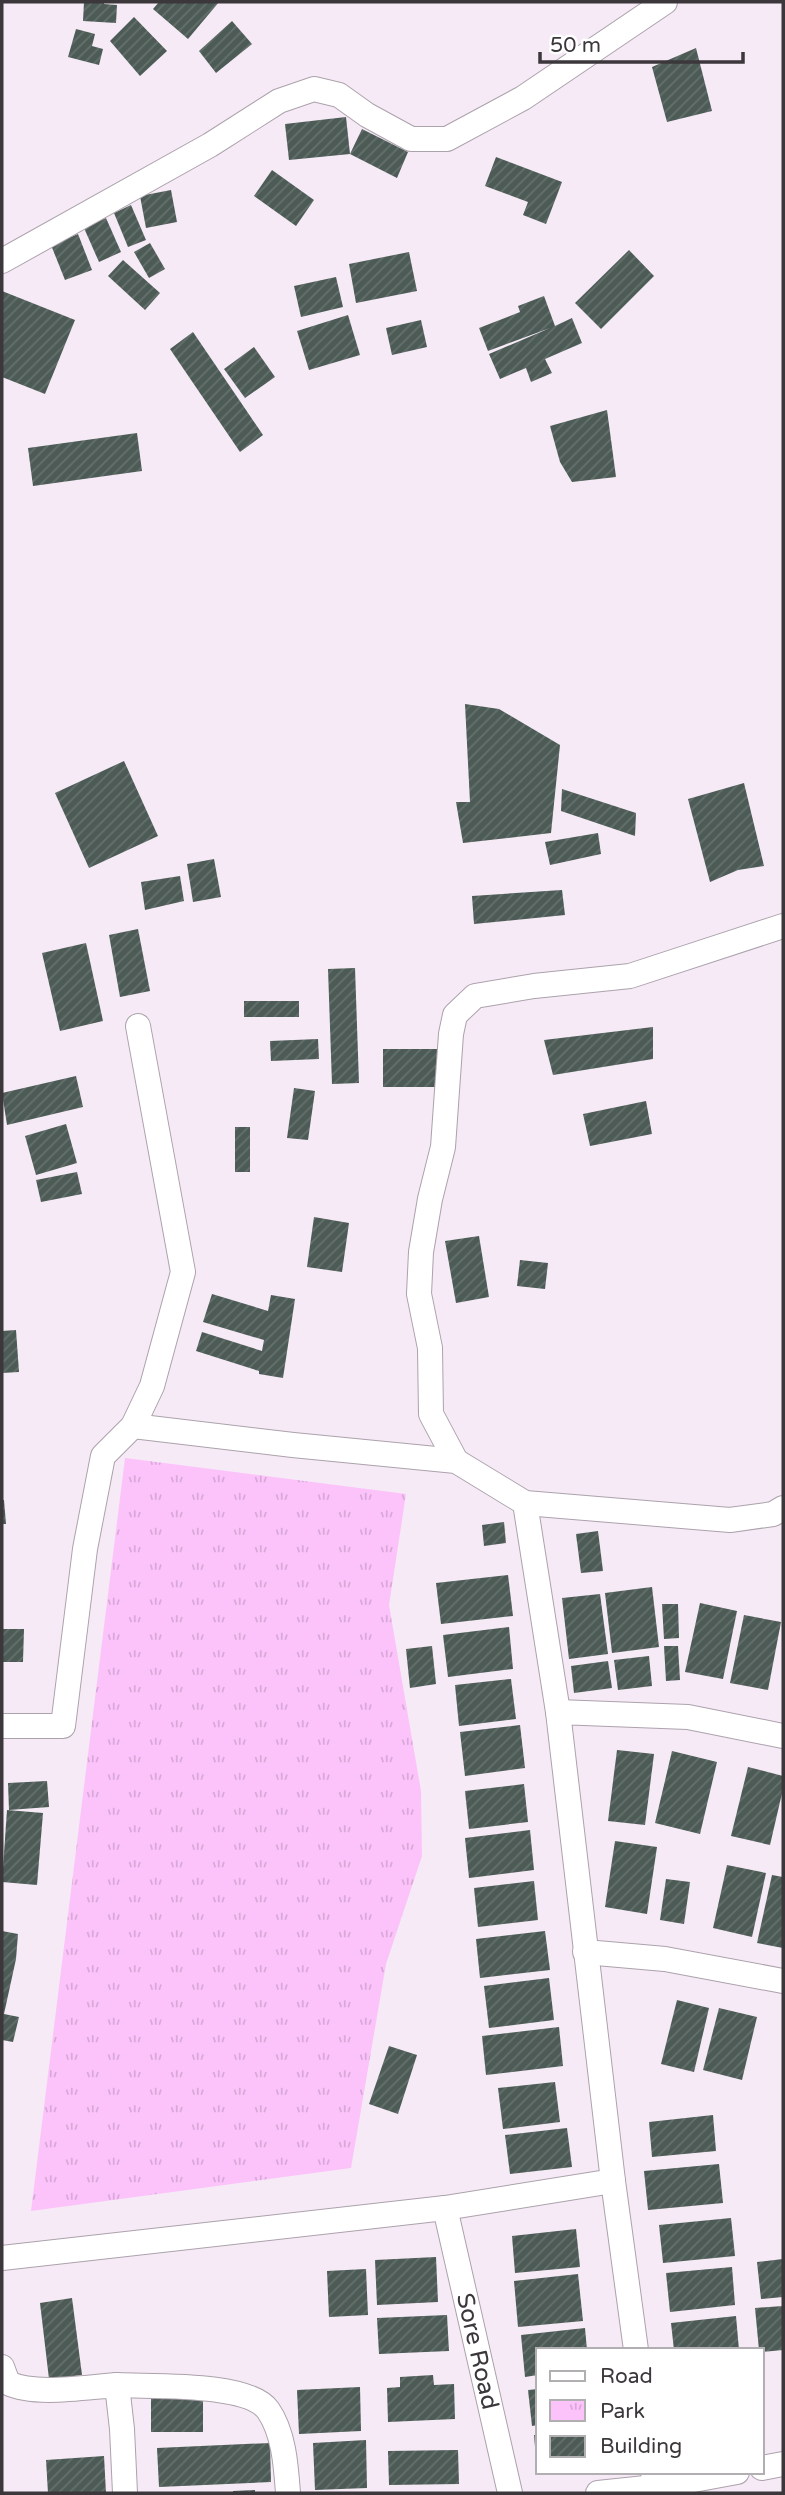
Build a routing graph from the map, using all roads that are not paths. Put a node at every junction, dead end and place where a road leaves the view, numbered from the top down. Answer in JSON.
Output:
{"nodes":[{"id":1,"x":665,"y":2,"type":"edge"},
{"id":2,"x":2,"y":261,"type":"edge"},
{"id":3,"x":783,"y":926,"type":"edge"},
{"id":4,"x":138,"y":1026,"type":"dead end"},
{"id":5,"x":133,"y":1426,"type":"junction"},
{"id":6,"x":456,"y":1461,"type":"junction"},
{"id":7,"x":525,"y":1503,"type":"junction"},
{"id":8,"x":783,"y":1508,"type":"edge"},
{"id":9,"x":558,"y":1712,"type":"junction"},
{"id":10,"x":2,"y":1726,"type":"edge"},
{"id":11,"x":783,"y":1736,"type":"edge"},
{"id":12,"x":585,"y":1952,"type":"junction"},
{"id":13,"x":783,"y":1981,"type":"edge"},
{"id":14,"x":612,"y":2181,"type":"junction"},
{"id":15,"x":445,"y":2208,"type":"junction"},
{"id":16,"x":2,"y":2259,"type":"edge"},
{"id":17,"x":636,"y":2348,"type":"edge"},
{"id":18,"x":2,"y":2367,"type":"edge"},
{"id":19,"x":117,"y":2385,"type":"junction"},
{"id":20,"x":783,"y":2464,"type":"edge"},
{"id":21,"x":764,"y":2468,"type":"edge"},
{"id":22,"x":713,"y":2474,"type":"edge"},
{"id":23,"x":654,"y":2479,"type":"edge"},
{"id":24,"x":125,"y":2493,"type":"edge"},
{"id":25,"x":288,"y":2493,"type":"edge"},
{"id":26,"x":510,"y":2493,"type":"edge"},
{"id":27,"x":598,"y":2493,"type":"edge"}],
"edges":[{"from":1,"to":2,"type":"street"},
{"from":3,"to":6,"type":"street"},
{"from":4,"to":5,"type":"street"},
{"from":5,"to":6,"type":"street"},
{"from":5,"to":10,"type":"street"},
{"from":6,"to":7,"type":"street"},
{"from":7,"to":8,"type":"street"},
{"from":7,"to":9,"type":"street"},
{"from":9,"to":11,"type":"street"},
{"from":9,"to":12,"type":"street"},
{"from":12,"to":13,"type":"street"},
{"from":12,"to":14,"type":"street"},
{"from":14,"to":15,"type":"street"},
{"from":14,"to":17,"type":"street"},
{"from":15,"to":16,"type":"street"},
{"from":15,"to":26,"type":"street","name":"Sore Road"},
{"from":18,"to":19,"type":"street"},
{"from":19,"to":24,"type":"street"},
{"from":19,"to":25,"type":"street"},
{"from":20,"to":21,"type":"street"},
{"from":22,"to":23,"type":"street"},
{"from":23,"to":27,"type":"street"}]}
